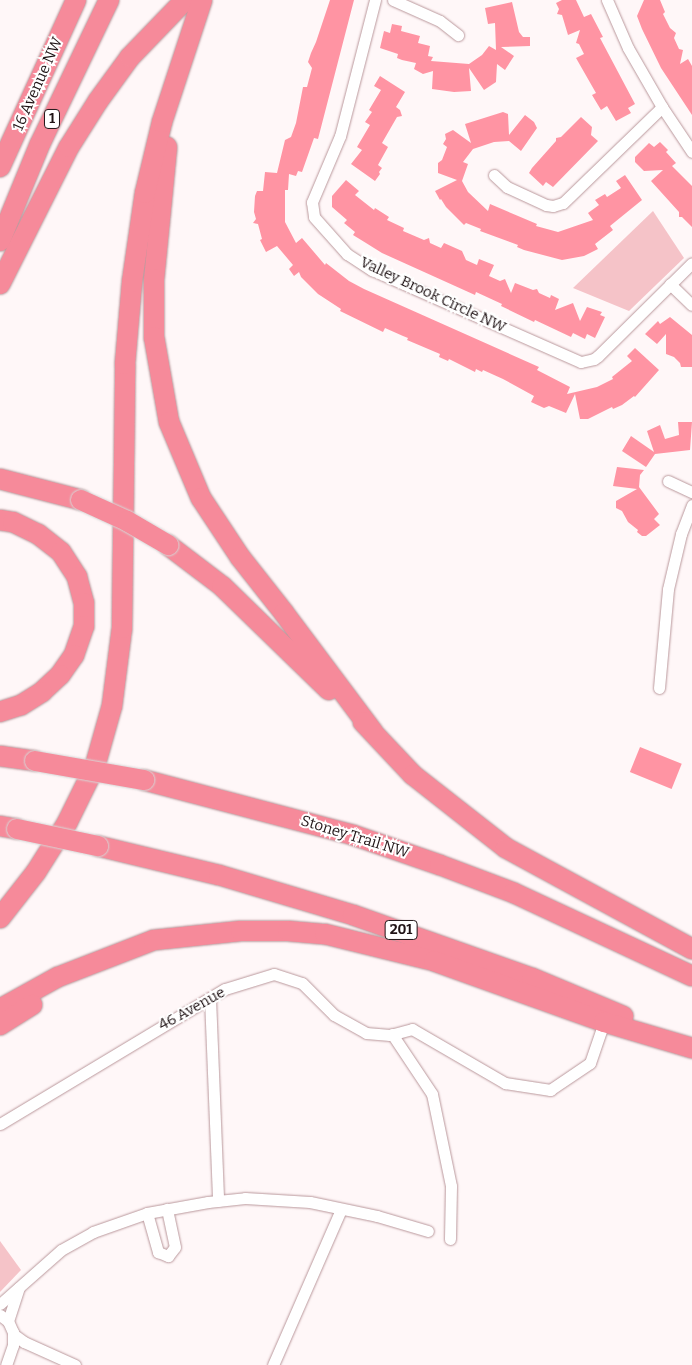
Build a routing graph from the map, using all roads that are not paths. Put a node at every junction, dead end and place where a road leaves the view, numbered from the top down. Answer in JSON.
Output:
{"nodes":[{"id":1,"x":76,"y":0,"type":"edge"},
{"id":2,"x":109,"y":0,"type":"edge"},
{"id":3,"x":185,"y":0,"type":"edge"},
{"id":4,"x":202,"y":0,"type":"edge"},
{"id":5,"x":375,"y":0,"type":"edge"},
{"id":6,"x":393,"y":0,"type":"edge"},
{"id":7,"x":607,"y":0,"type":"edge"},
{"id":8,"x":191,"y":32,"type":"junction"},
{"id":9,"x":458,"y":35,"type":"dead end"},
{"id":10,"x":662,"y":107,"type":"junction"},
{"id":11,"x":692,"y":152,"type":"edge"},
{"id":12,"x":0,"y":167,"type":"edge"},
{"id":13,"x":494,"y":175,"type":"dead end"},
{"id":14,"x":0,"y":241,"type":"edge"},
{"id":15,"x":692,"y":263,"type":"edge"},
{"id":16,"x":683,"y":272,"type":"junction"},
{"id":17,"x":692,"y":281,"type":"edge"},
{"id":18,"x":0,"y":284,"type":"edge"},
{"id":19,"x":670,"y":284,"type":"junction"},
{"id":20,"x":692,"y":305,"type":"edge"},
{"id":21,"x":0,"y":478,"type":"edge"},
{"id":22,"x":668,"y":481,"type":"dead end"},
{"id":23,"x":692,"y":492,"type":"edge"},
{"id":24,"x":692,"y":505,"type":"edge"},
{"id":25,"x":0,"y":520,"type":"edge"},
{"id":26,"x":659,"y":688,"type":"dead end"},
{"id":27,"x":0,"y":712,"type":"edge"},
{"id":28,"x":373,"y":732,"type":"junction"},
{"id":29,"x":0,"y":756,"type":"edge"},
{"id":30,"x":9,"y":828,"type":"edge"},
{"id":31,"x":0,"y":918,"type":"edge"},
{"id":32,"x":692,"y":948,"type":"edge"},
{"id":33,"x":110,"y":956,"type":"junction"},
{"id":34,"x":692,"y":976,"type":"edge"},
{"id":35,"x":210,"y":998,"type":"junction"},
{"id":36,"x":0,"y":1008,"type":"edge"},
{"id":37,"x":604,"y":1022,"type":"junction"},
{"id":38,"x":0,"y":1026,"type":"edge"},
{"id":39,"x":392,"y":1034,"type":"junction"},
{"id":40,"x":692,"y":1047,"type":"edge"},
{"id":41,"x":0,"y":1124,"type":"edge"},
{"id":42,"x":218,"y":1201,"type":"junction"},
{"id":43,"x":167,"y":1209,"type":"junction"},
{"id":44,"x":341,"y":1209,"type":"junction"},
{"id":45,"x":147,"y":1214,"type":"junction"},
{"id":46,"x":428,"y":1231,"type":"dead end"},
{"id":47,"x":450,"y":1239,"type":"dead end"},
{"id":48,"x":20,"y":1286,"type":"junction"},
{"id":49,"x":0,"y":1304,"type":"edge"},
{"id":50,"x":4,"y":1318,"type":"edge"},
{"id":51,"x":13,"y":1334,"type":"junction"},
{"id":52,"x":6,"y":1365,"type":"edge"},
{"id":53,"x":75,"y":1365,"type":"edge"},
{"id":54,"x":273,"y":1365,"type":"edge"}],
"edges":[{"from":1,"to":12,"type":"highway","name":"16 Avenue NW","number":"1"},
{"from":2,"to":14,"type":"highway","name":"16 Avenue NW","number":"1"},
{"from":3,"to":18,"type":"highway"},
{"from":4,"to":8,"type":"highway"},
{"from":5,"to":19,"type":"street","name":"Valley Brook Circle NW"},
{"from":6,"to":9,"type":"street"},
{"from":7,"to":10,"type":"street"},
{"from":8,"to":28,"type":"highway"},
{"from":8,"to":31,"type":"highway"},
{"from":10,"to":11,"type":"street"},
{"from":10,"to":13,"type":"street"},
{"from":15,"to":16,"type":"street","name":"Valley Brook Circle NW"},
{"from":16,"to":17,"type":"street"},
{"from":16,"to":19,"type":"street","name":"Valley Brook Circle NW"},
{"from":19,"to":20,"type":"street"},
{"from":21,"to":28,"type":"highway","bridge":true},
{"from":22,"to":23,"type":"street"},
{"from":24,"to":26,"type":"street"},
{"from":25,"to":27,"type":"highway"},
{"from":28,"to":32,"type":"highway"},
{"from":29,"to":34,"type":"highway","name":"Stoney Trail NW","bridge":true},
{"from":30,"to":40,"type":"highway","number":"201","bridge":true},
{"from":33,"to":36,"type":"highway"},
{"from":33,"to":37,"type":"highway"},
{"from":33,"to":38,"type":"highway"},
{"from":35,"to":39,"type":"street","name":"46 Avenue"},
{"from":35,"to":41,"type":"street","name":"46 Avenue"},
{"from":35,"to":42,"type":"street"},
{"from":37,"to":39,"type":"street","name":"46 Avenue"},
{"from":37,"to":40,"type":"highway"},
{"from":39,"to":47,"type":"street"},
{"from":42,"to":43,"type":"street"},
{"from":42,"to":44,"type":"street"},
{"from":43,"to":45,"type":"street"},
{"from":43,"to":45,"type":"street"},
{"from":44,"to":46,"type":"street"},
{"from":44,"to":54,"type":"street"},
{"from":45,"to":48,"type":"street"},
{"from":48,"to":49,"type":"street"},
{"from":48,"to":50,"type":"street"},
{"from":50,"to":51,"type":"street"},
{"from":51,"to":52,"type":"street"},
{"from":51,"to":53,"type":"street"}]}
